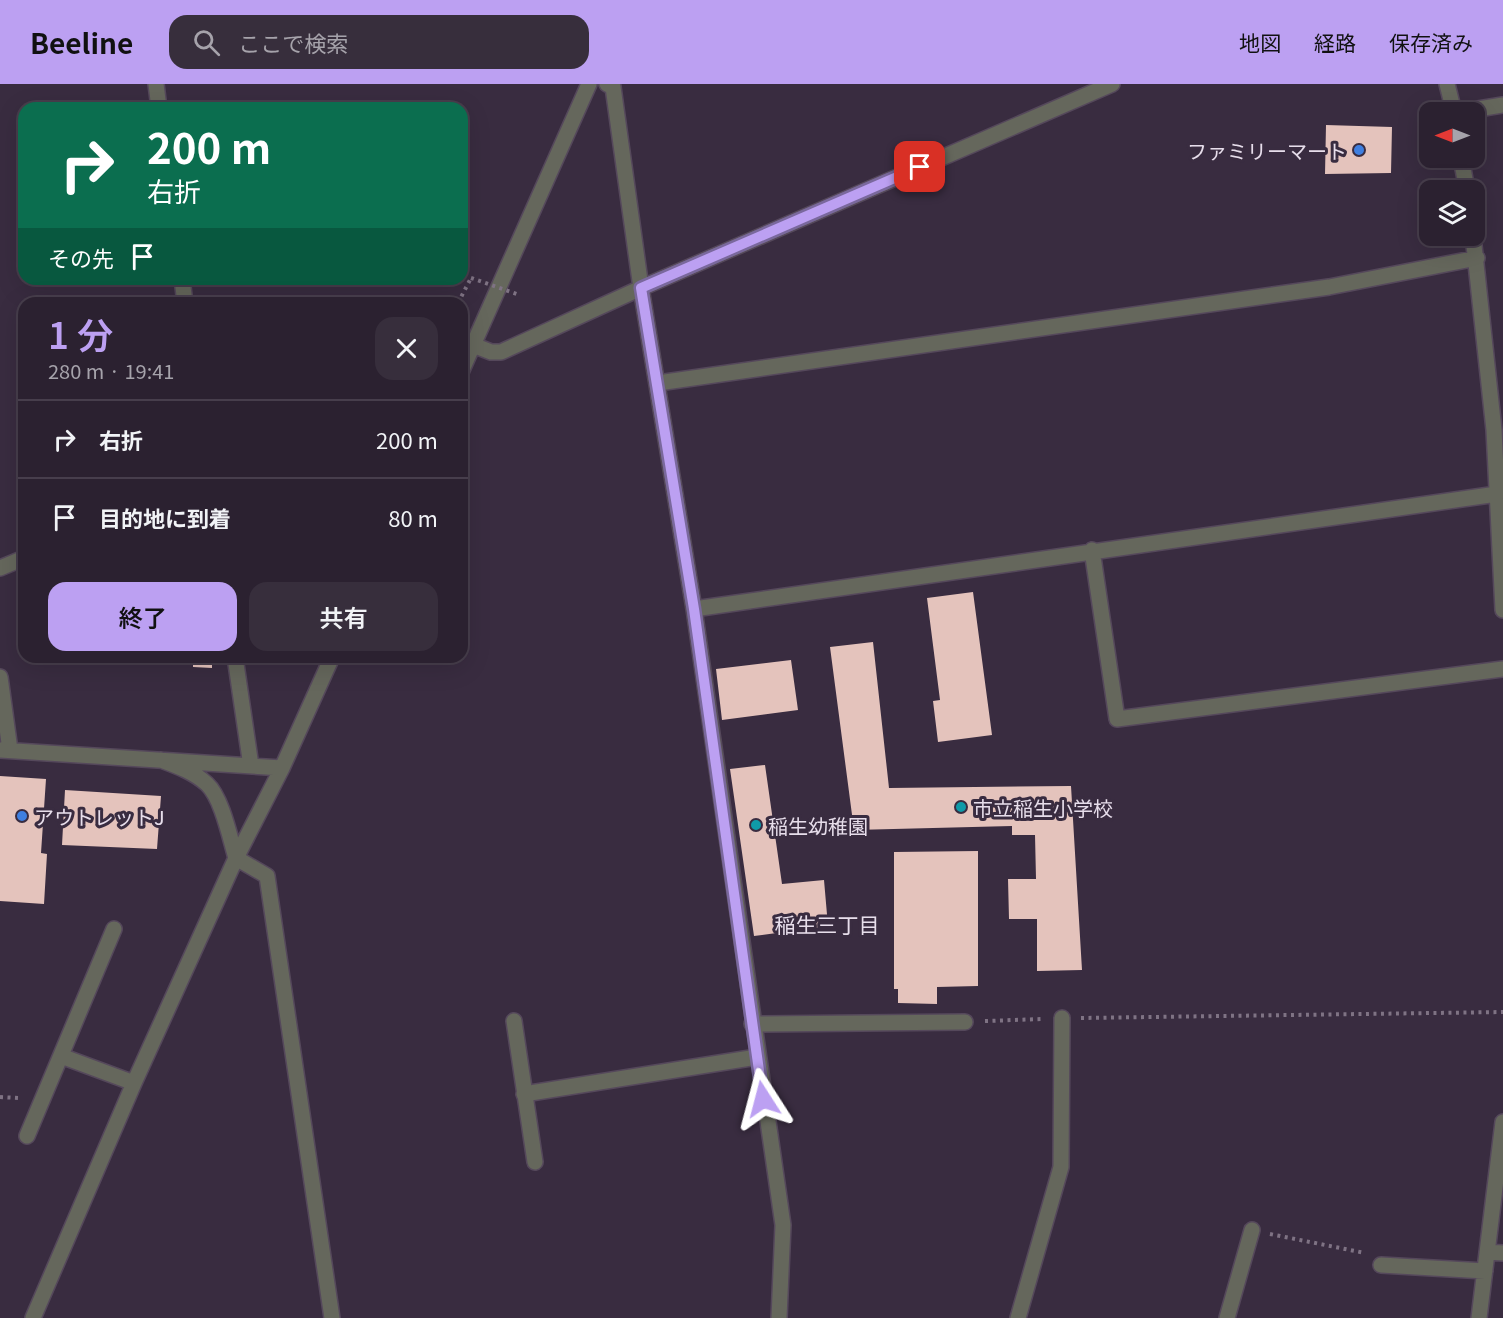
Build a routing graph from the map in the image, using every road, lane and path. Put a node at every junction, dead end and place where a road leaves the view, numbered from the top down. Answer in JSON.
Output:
{"nodes":[{"id":1,"x":156,"y":84,"type":"edge"},
{"id":2,"x":589,"y":84,"type":"edge"},
{"id":3,"x":607,"y":84,"type":"edge"},
{"id":4,"x":1112,"y":84,"type":"edge"},
{"id":5,"x":1447,"y":84,"type":"edge"},
{"id":6,"x":158,"y":102,"type":"edge"},
{"id":7,"x":1452,"y":102,"type":"edge"},
{"id":8,"x":1503,"y":105,"type":"edge"},
{"id":9,"x":1485,"y":108,"type":"edge"},
{"id":10,"x":1475,"y":246,"type":"edge"},
{"id":11,"x":1477,"y":258,"type":"junction"},
{"id":12,"x":468,"y":284,"type":"edge"},
{"id":13,"x":641,"y":288,"type":"junction"},
{"id":14,"x":517,"y":294,"type":"dead end"},
{"id":15,"x":473,"y":345,"type":"junction"},
{"id":16,"x":468,"y":356,"type":"edge"},
{"id":17,"x":658,"y":384,"type":"junction"},
{"id":18,"x":1497,"y":494,"type":"junction"},
{"id":19,"x":1092,"y":550,"type":"junction"},
{"id":20,"x":18,"y":560,"type":"edge"},
{"id":21,"x":0,"y":568,"type":"edge"},
{"id":22,"x":694,"y":609,"type":"junction"},
{"id":23,"x":1503,"y":610,"type":"edge"},
{"id":24,"x":235,"y":663,"type":"edge"},
{"id":25,"x":329,"y":663,"type":"edge"},
{"id":26,"x":1503,"y":669,"type":"edge"},
{"id":27,"x":0,"y":676,"type":"edge"},
{"id":28,"x":5,"y":750,"type":"edge"},
{"id":29,"x":161,"y":760,"type":"junction"},
{"id":30,"x":251,"y":766,"type":"junction"},
{"id":31,"x":282,"y":768,"type":"junction"},
{"id":32,"x":236,"y":858,"type":"junction"},
{"id":33,"x":114,"y":929,"type":"dead end"},
{"id":34,"x":1503,"y":1012,"type":"edge"},
{"id":35,"x":1062,"y":1018,"type":"junction"},
{"id":36,"x":514,"y":1021,"type":"dead end"},
{"id":37,"x":965,"y":1022,"type":"joint"},
{"id":38,"x":752,"y":1024,"type":"junction"},
{"id":39,"x":61,"y":1056,"type":"junction"},
{"id":40,"x":757,"y":1057,"type":"junction"},
{"id":41,"x":134,"y":1083,"type":"junction"},
{"id":42,"x":524,"y":1094,"type":"junction"},
{"id":43,"x":0,"y":1097,"type":"edge"},
{"id":44,"x":18,"y":1098,"type":"dead end"},
{"id":45,"x":1503,"y":1122,"type":"edge"},
{"id":46,"x":27,"y":1136,"type":"dead end"},
{"id":47,"x":1501,"y":1149,"type":"edge"},
{"id":48,"x":535,"y":1162,"type":"dead end"},
{"id":49,"x":1252,"y":1230,"type":"dead end"},
{"id":50,"x":1487,"y":1252,"type":"junction"},
{"id":51,"x":1503,"y":1253,"type":"edge"},
{"id":52,"x":1381,"y":1265,"type":"dead end"},
{"id":53,"x":1485,"y":1271,"type":"junction"},
{"id":54,"x":33,"y":1318,"type":"edge"},
{"id":55,"x":332,"y":1318,"type":"edge"},
{"id":56,"x":778,"y":1318,"type":"edge"},
{"id":57,"x":1018,"y":1318,"type":"edge"},
{"id":58,"x":1227,"y":1318,"type":"edge"},
{"id":59,"x":1479,"y":1318,"type":"edge"}],
"edges":[{"from":1,"to":6,"type":"street"},
{"from":2,"to":15,"type":"street"},
{"from":3,"to":13,"type":"street"},
{"from":4,"to":13,"type":"street"},
{"from":5,"to":7,"type":"street"},
{"from":8,"to":9,"type":"street"},
{"from":10,"to":11,"type":"street"},
{"from":11,"to":17,"type":"street"},
{"from":11,"to":18,"type":"street"},
{"from":12,"to":14,"type":"path","bridge":true},
{"from":13,"to":15,"type":"street"},
{"from":13,"to":17,"type":"street"},
{"from":15,"to":16,"type":"street"},
{"from":17,"to":22,"type":"street"},
{"from":18,"to":19,"type":"street"},
{"from":18,"to":23,"type":"street"},
{"from":19,"to":22,"type":"street"},
{"from":19,"to":26,"type":"street"},
{"from":20,"to":21,"type":"street"},
{"from":22,"to":38,"type":"street"},
{"from":24,"to":30,"type":"street"},
{"from":25,"to":31,"type":"street"},
{"from":27,"to":28,"type":"street"},
{"from":28,"to":29,"type":"street"},
{"from":29,"to":30,"type":"street"},
{"from":29,"to":32,"type":"street"},
{"from":30,"to":31,"type":"street"},
{"from":31,"to":32,"type":"street"},
{"from":32,"to":41,"type":"street"},
{"from":32,"to":55,"type":"street"},
{"from":33,"to":39,"type":"street"},
{"from":34,"to":35,"type":"path"},
{"from":35,"to":37,"type":"path"},
{"from":35,"to":57,"type":"street"},
{"from":36,"to":42,"type":"street"},
{"from":37,"to":38,"type":"street"},
{"from":38,"to":40,"type":"street"},
{"from":39,"to":41,"type":"street"},
{"from":39,"to":46,"type":"street"},
{"from":40,"to":42,"type":"street"},
{"from":40,"to":56,"type":"street"},
{"from":41,"to":54,"type":"street"},
{"from":42,"to":48,"type":"street"},
{"from":43,"to":44,"type":"path"},
{"from":45,"to":47,"type":"street"},
{"from":47,"to":50,"type":"street"},
{"from":49,"to":58,"type":"street"},
{"from":50,"to":51,"type":"street"},
{"from":50,"to":53,"type":"street"},
{"from":52,"to":53,"type":"street"},
{"from":53,"to":59,"type":"street"}]}
